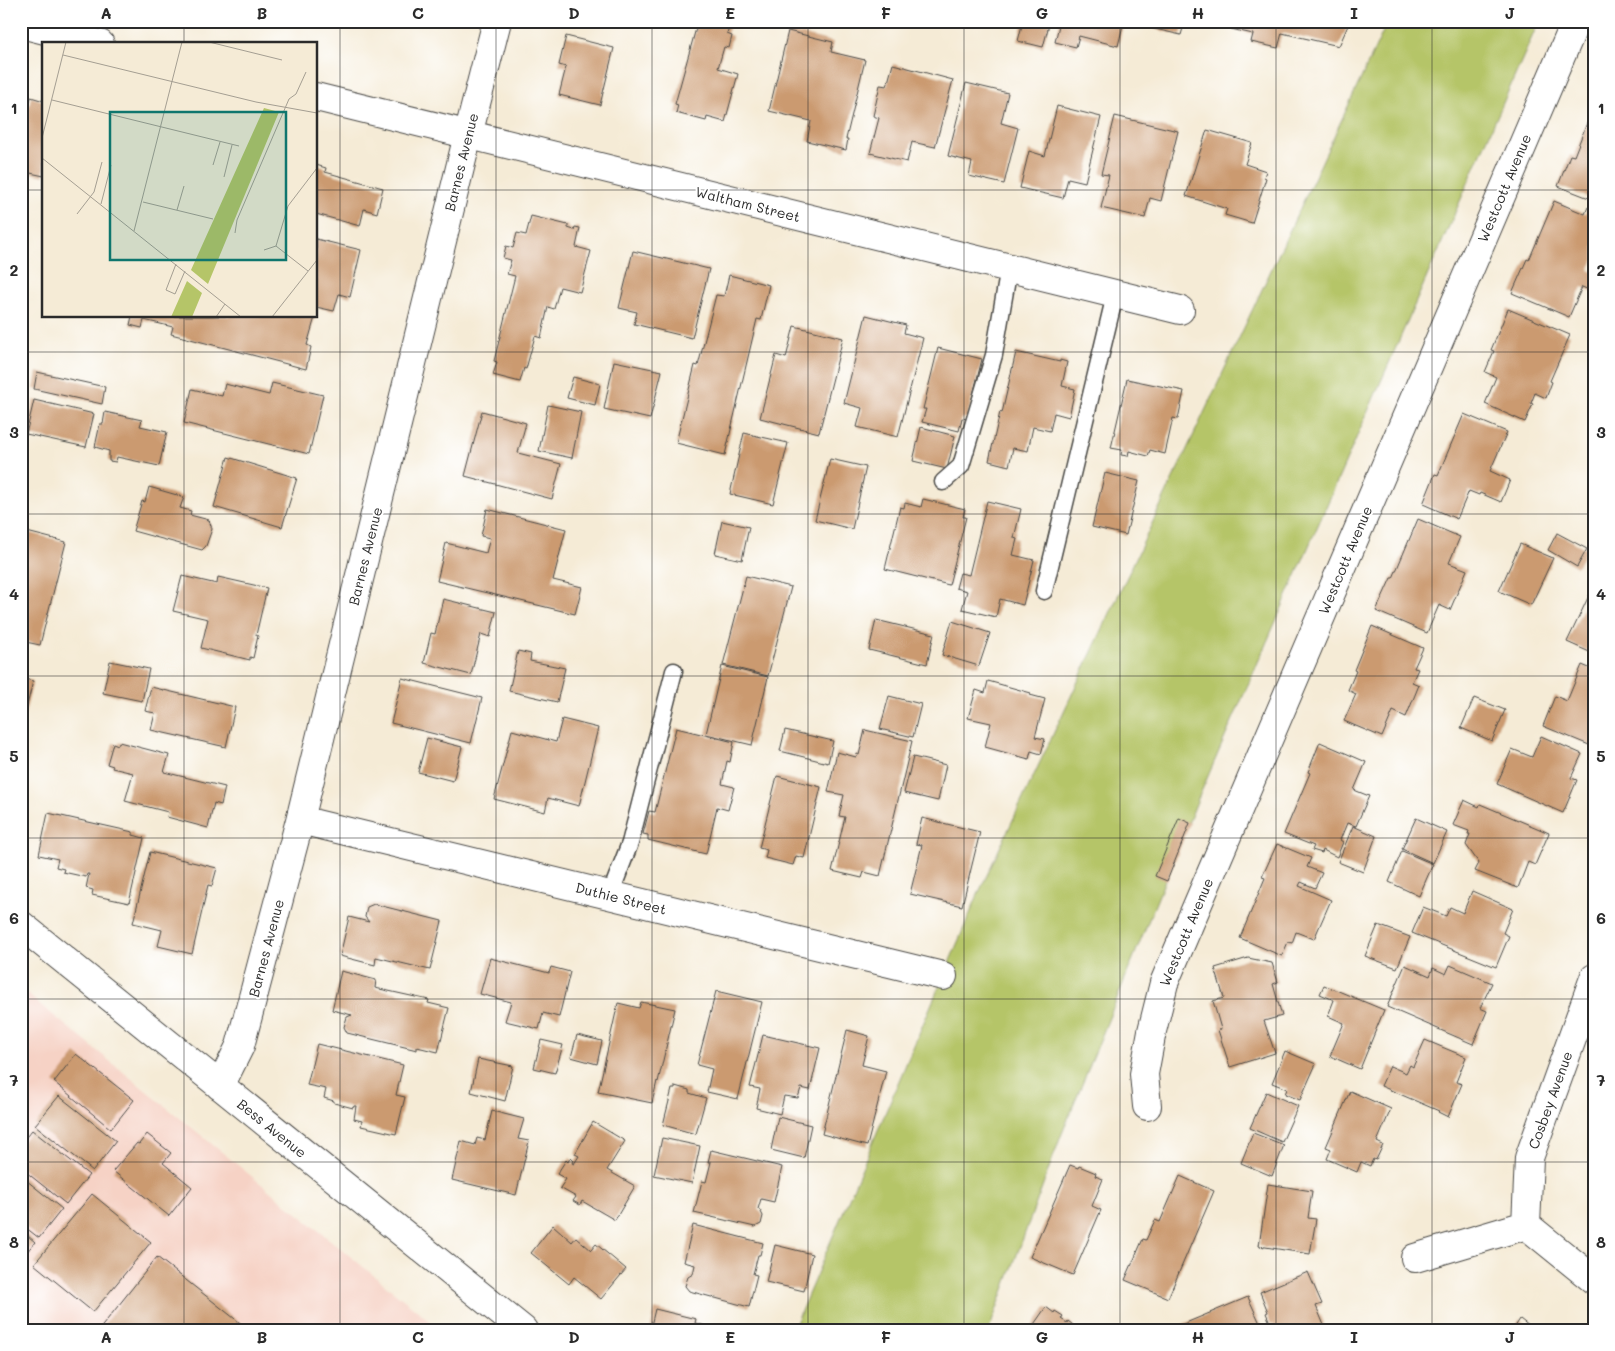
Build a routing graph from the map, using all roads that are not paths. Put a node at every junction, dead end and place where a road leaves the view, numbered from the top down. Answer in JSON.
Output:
{"nodes":[{"id":1,"x":498,"y":21,"type":"edge"},
{"id":2,"x":1576,"y":21,"type":"edge"},
{"id":3,"x":21,"y":24,"type":"edge"},
{"id":4,"x":92,"y":42,"type":"edge"},
{"id":5,"x":318,"y":98,"type":"edge"},
{"id":6,"x":468,"y":135,"type":"junction"},
{"id":7,"x":1010,"y":268,"type":"junction"},
{"id":8,"x":1115,"y":294,"type":"junction"},
{"id":9,"x":1180,"y":310,"type":"dead end"},
{"id":10,"x":943,"y":482,"type":"dead end"},
{"id":11,"x":1044,"y":591,"type":"dead end"},
{"id":12,"x":674,"y":671,"type":"dead end"},
{"id":13,"x":300,"y":820,"type":"junction"},
{"id":14,"x":610,"y":895,"type":"junction"},
{"id":15,"x":21,"y":925,"type":"edge"},
{"id":16,"x":943,"y":976,"type":"dead end"},
{"id":17,"x":1594,"y":978,"type":"edge"},
{"id":18,"x":220,"y":1086,"type":"junction"},
{"id":19,"x":1147,"y":1106,"type":"dead end"},
{"id":20,"x":1526,"y":1225,"type":"junction"},
{"id":21,"x":1415,"y":1258,"type":"dead end"},
{"id":22,"x":1594,"y":1280,"type":"edge"},
{"id":23,"x":523,"y":1330,"type":"edge"}],
"edges":[{"from":1,"to":6,"type":"street","name":"Barnes Avenue"},
{"from":2,"to":19,"type":"street","name":"Westcott Avenue"},
{"from":3,"to":4,"type":"street"},
{"from":5,"to":6,"type":"street","name":"Waltham Street"},
{"from":6,"to":7,"type":"street","name":"Waltham Street"},
{"from":6,"to":13,"type":"street","name":"Barnes Avenue"},
{"from":7,"to":8,"type":"street","name":"Waltham Street"},
{"from":7,"to":10,"type":"lane"},
{"from":8,"to":9,"type":"street","name":"Waltham Street"},
{"from":8,"to":11,"type":"lane"},
{"from":12,"to":14,"type":"lane"},
{"from":13,"to":14,"type":"street","name":"Duthie Street"},
{"from":13,"to":18,"type":"street","name":"Barnes Avenue"},
{"from":14,"to":16,"type":"street","name":"Duthie Street"},
{"from":15,"to":18,"type":"street","name":"Bess Avenue"},
{"from":17,"to":20,"type":"street","name":"Cosbey Avenue"},
{"from":18,"to":23,"type":"street","name":"Bess Avenue"},
{"from":20,"to":21,"type":"street"},
{"from":20,"to":22,"type":"street"}]}
